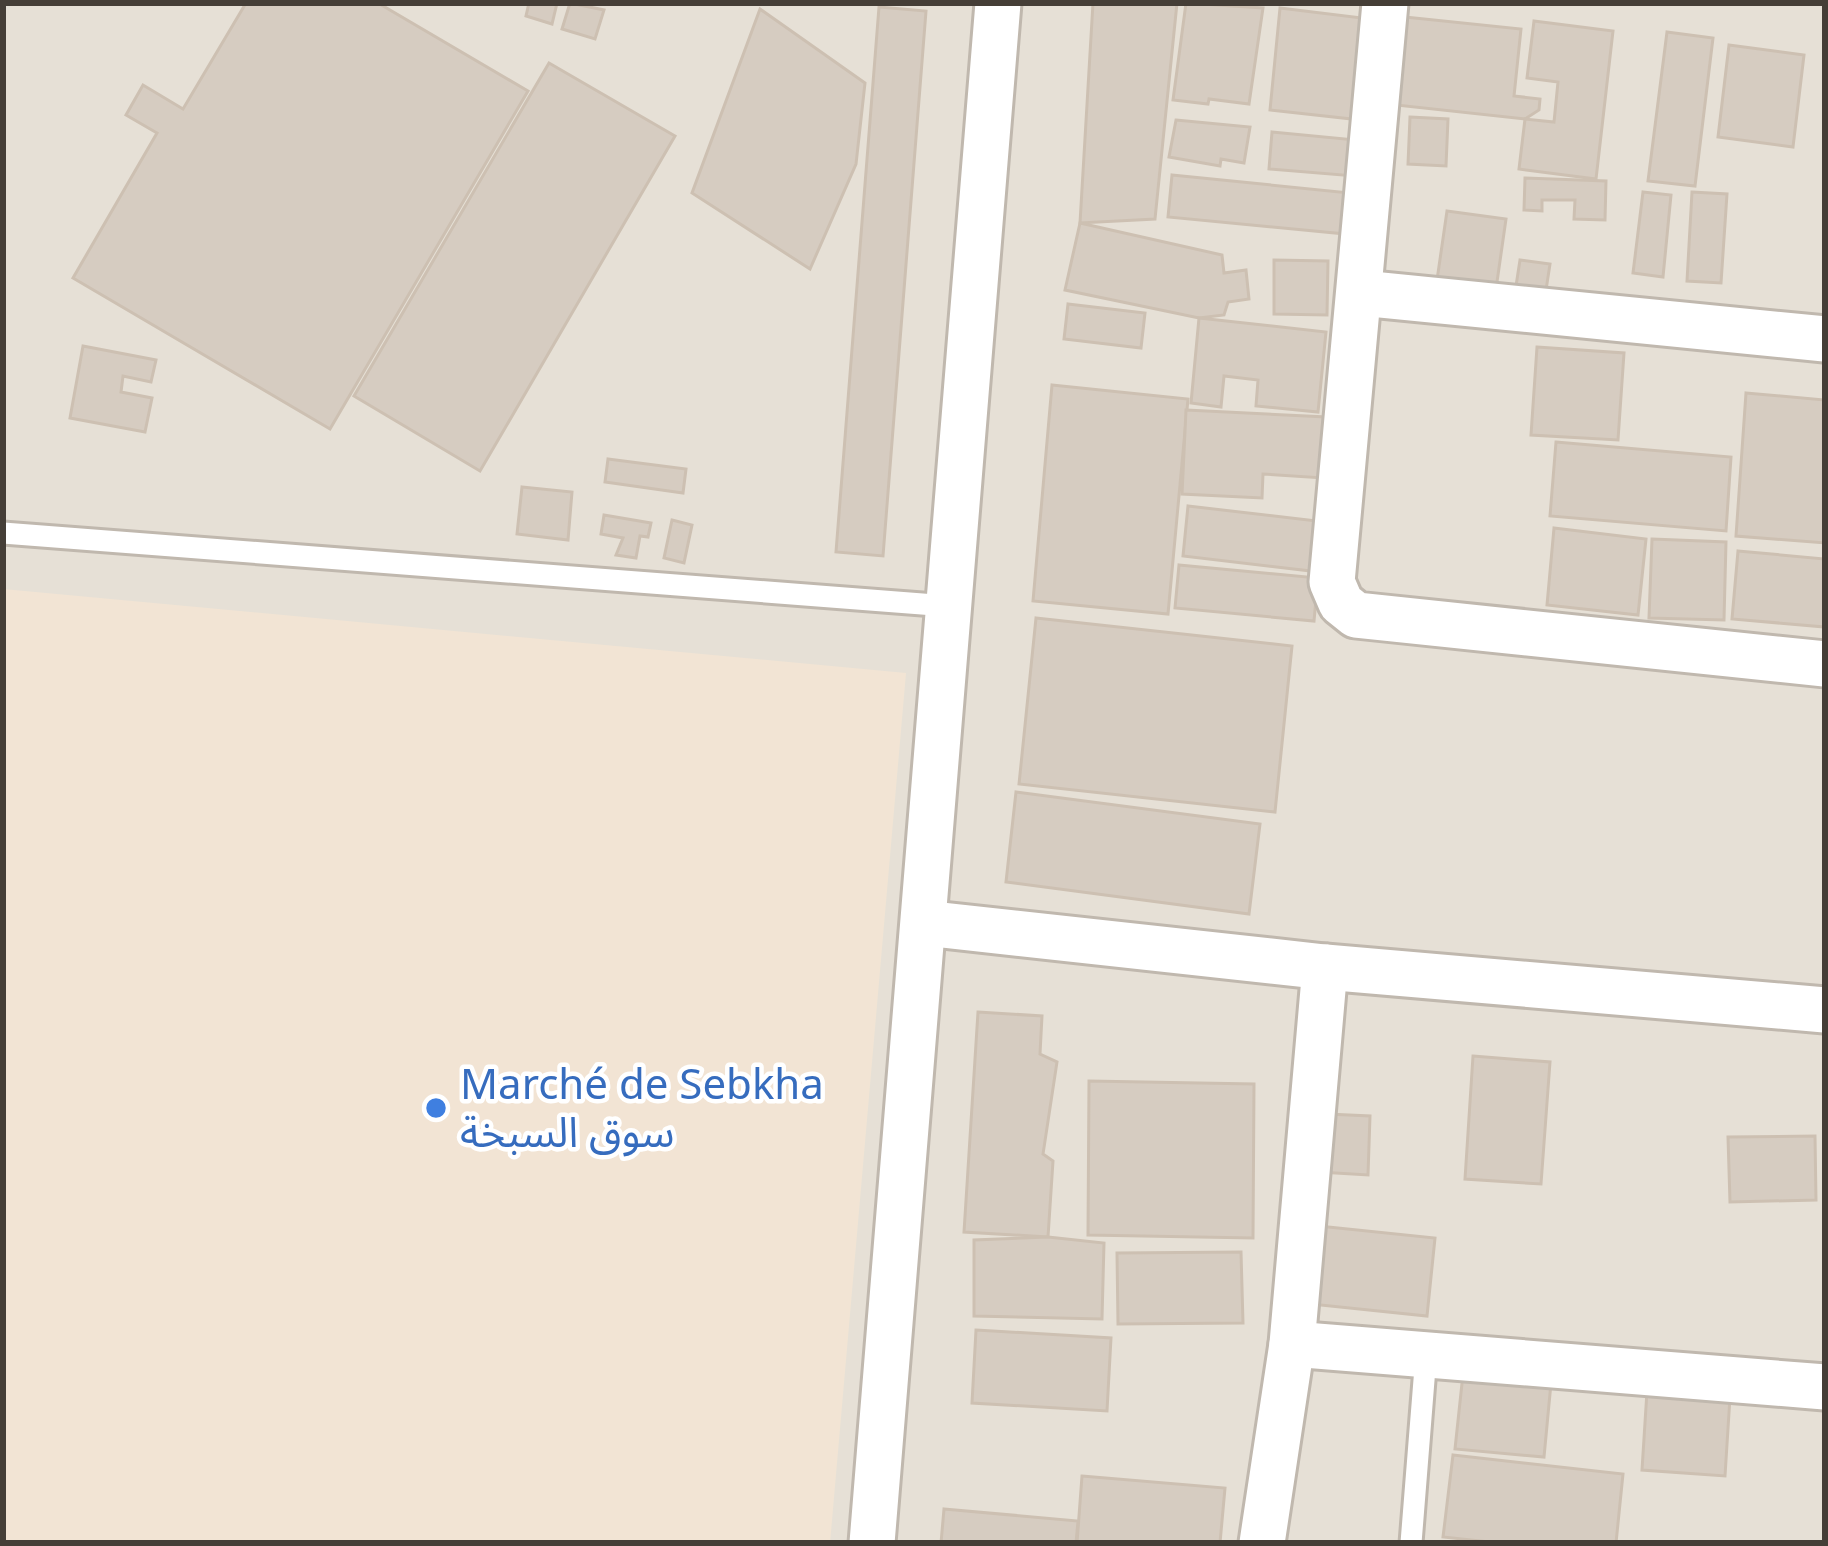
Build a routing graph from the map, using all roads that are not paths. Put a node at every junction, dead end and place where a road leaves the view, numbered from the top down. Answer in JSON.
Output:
{"nodes":[{"id":1,"x":998,"y":3,"type":"edge"},
{"id":2,"x":1385,"y":3,"type":"edge"},
{"id":3,"x":1360,"y":293,"type":"junction"},
{"id":4,"x":1825,"y":339,"type":"edge"},
{"id":5,"x":3,"y":532,"type":"edge"},
{"id":6,"x":948,"y":606,"type":"junction"},
{"id":7,"x":1825,"y":664,"type":"edge"},
{"id":8,"x":924,"y":922,"type":"junction"},
{"id":9,"x":1325,"y":968,"type":"junction"},
{"id":10,"x":1825,"y":1010,"type":"edge"},
{"id":11,"x":1292,"y":1344,"type":"junction"},
{"id":12,"x":1426,"y":1355,"type":"junction"},
{"id":13,"x":1825,"y":1387,"type":"edge"},
{"id":14,"x":872,"y":1543,"type":"edge"},
{"id":15,"x":1262,"y":1543,"type":"edge"},
{"id":16,"x":1411,"y":1543,"type":"edge"}],
"edges":[{"from":1,"to":6,"type":"street"},
{"from":2,"to":3,"type":"street"},
{"from":3,"to":4,"type":"street"},
{"from":3,"to":7,"type":"street"},
{"from":5,"to":6,"type":"lane"},
{"from":6,"to":8,"type":"street"},
{"from":8,"to":9,"type":"street"},
{"from":8,"to":14,"type":"street"},
{"from":9,"to":10,"type":"street"},
{"from":9,"to":11,"type":"street"},
{"from":11,"to":12,"type":"street"},
{"from":11,"to":15,"type":"street"},
{"from":12,"to":13,"type":"street"},
{"from":12,"to":16,"type":"lane"}]}
